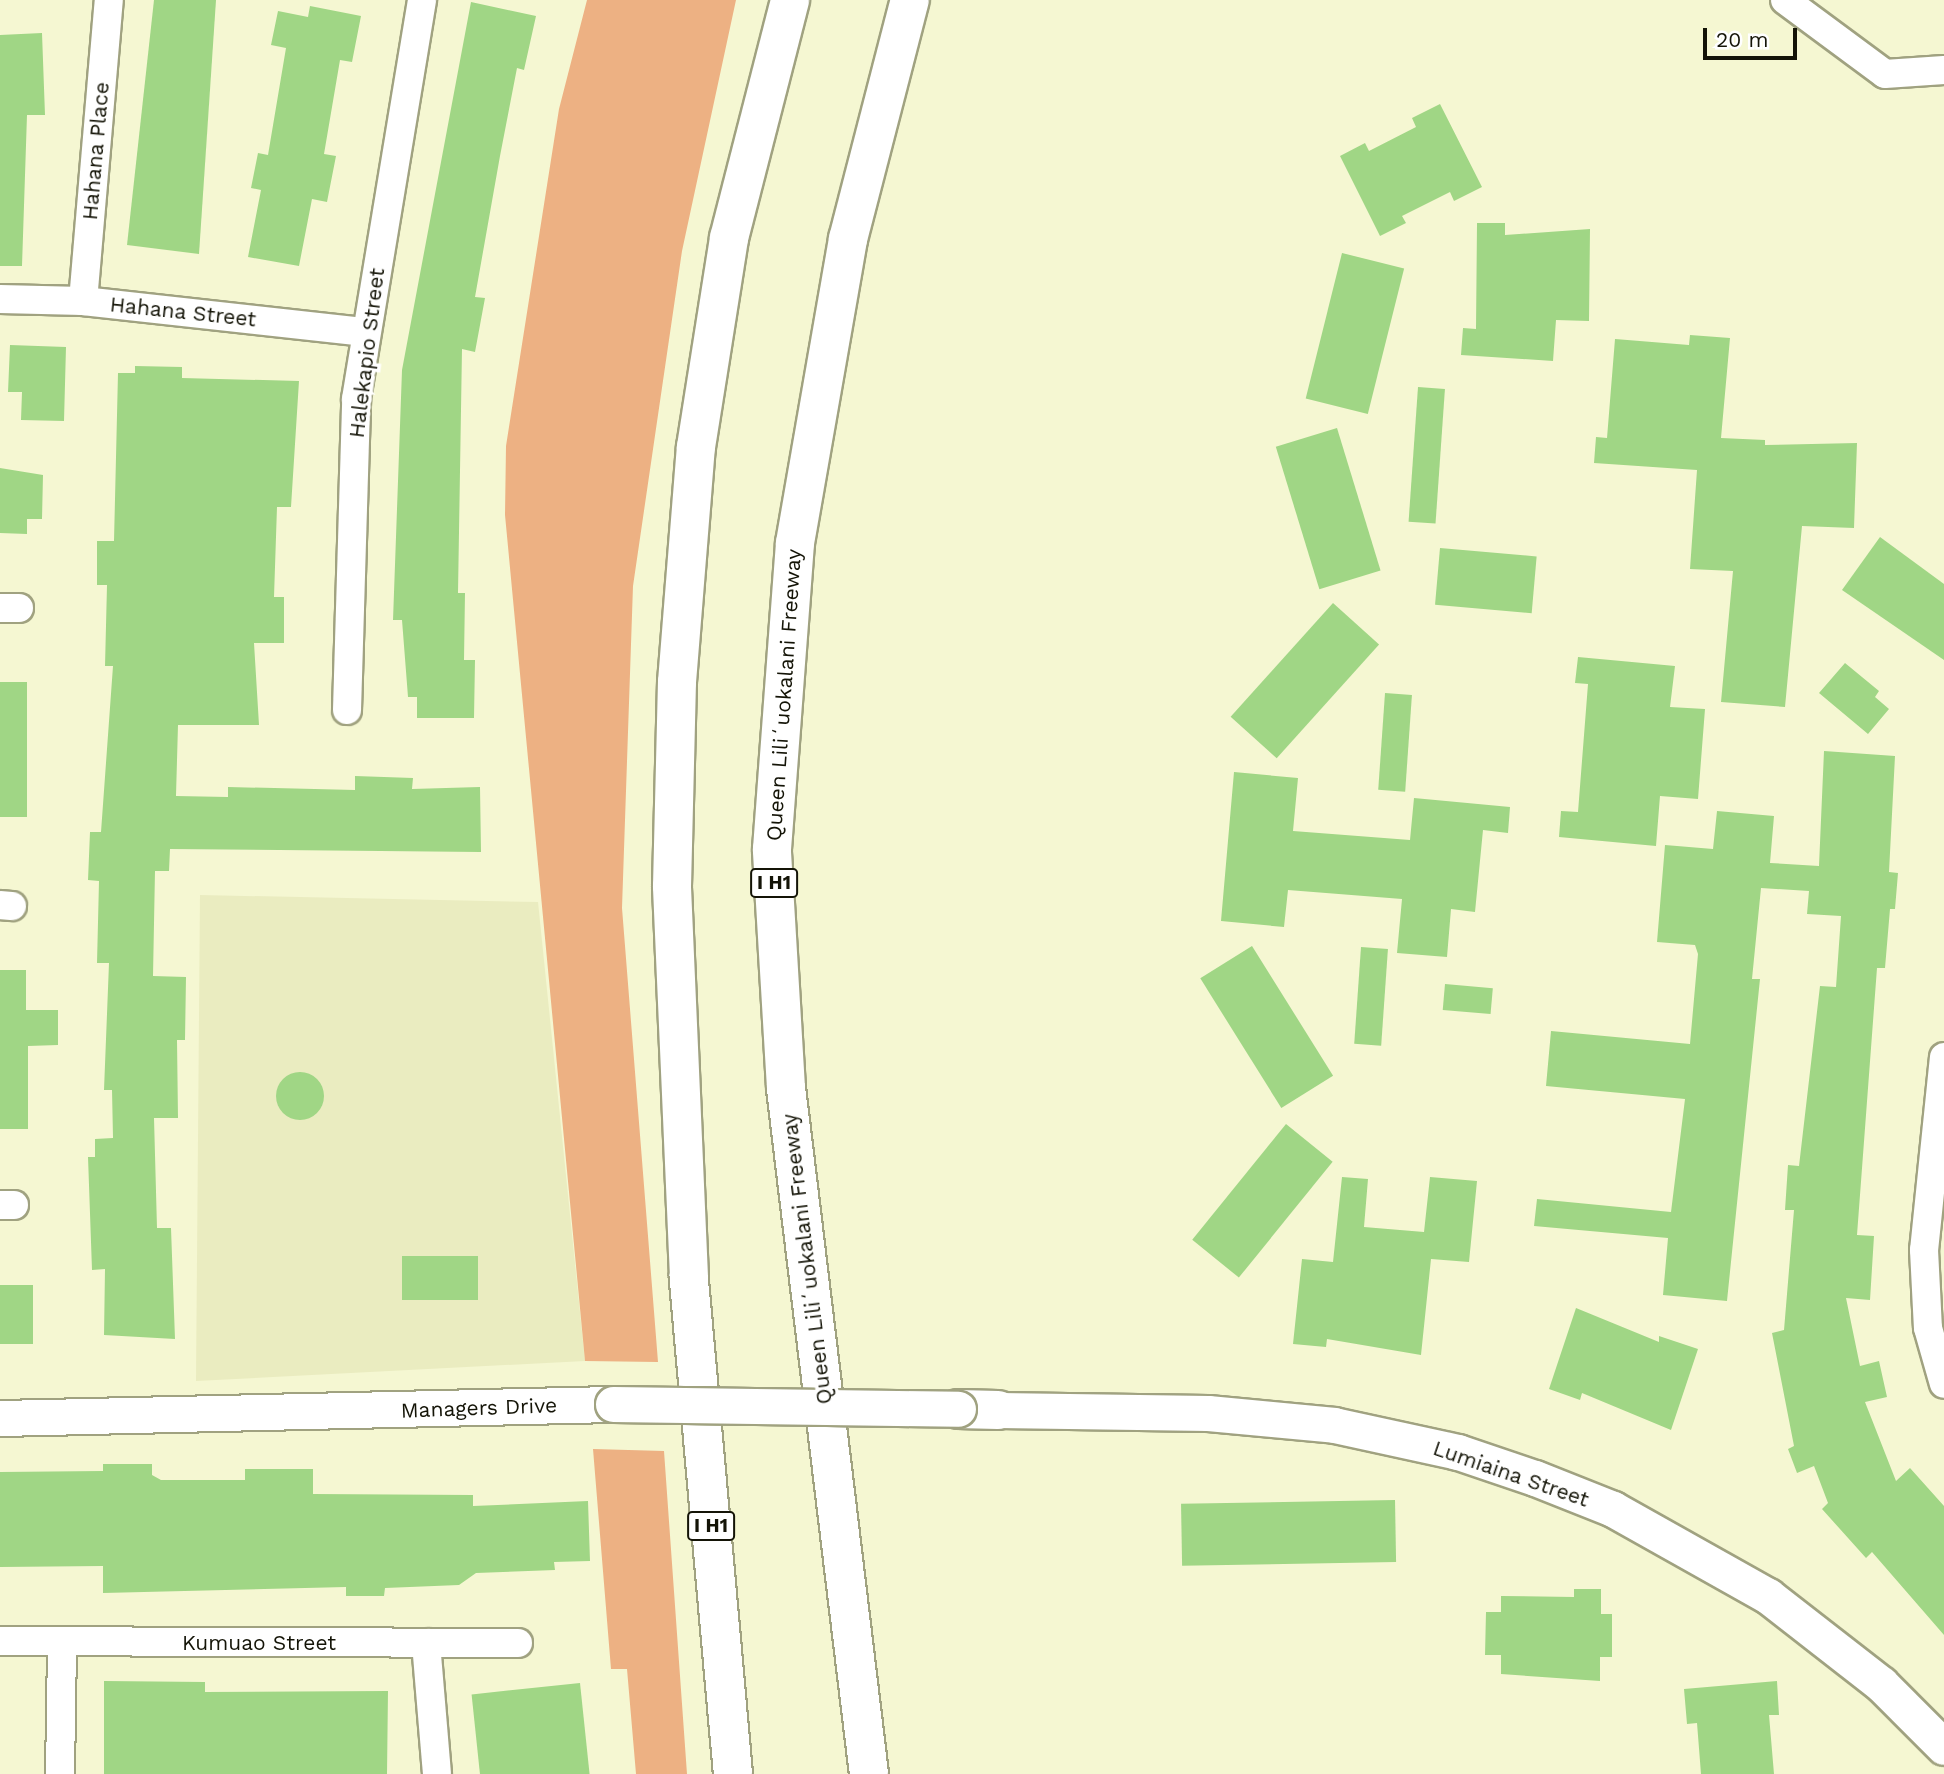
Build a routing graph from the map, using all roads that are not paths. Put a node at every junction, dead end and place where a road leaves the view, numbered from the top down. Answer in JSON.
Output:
{"nodes":[{"id":1,"x":109,"y":0,"type":"edge"},
{"id":2,"x":422,"y":0,"type":"edge"},
{"id":3,"x":790,"y":0,"type":"edge"},
{"id":4,"x":910,"y":0,"type":"edge"},
{"id":5,"x":1786,"y":0,"type":"edge"},
{"id":6,"x":1944,"y":70,"type":"edge"},
{"id":7,"x":0,"y":299,"type":"edge"},
{"id":8,"x":83,"y":301,"type":"junction"},
{"id":9,"x":365,"y":332,"type":"junction"},
{"id":10,"x":347,"y":710,"type":"dead end"},
{"id":11,"x":1944,"y":1057,"type":"edge"},
{"id":12,"x":1944,"y":1384,"type":"edge"},
{"id":13,"x":958,"y":1409,"type":"joint"},
{"id":14,"x":998,"y":1410,"type":"joint"},
{"id":15,"x":0,"y":1418,"type":"edge"},
{"id":16,"x":0,"y":1642,"type":"edge"},
{"id":17,"x":62,"y":1643,"type":"junction"},
{"id":18,"x":426,"y":1643,"type":"junction"},
{"id":19,"x":518,"y":1643,"type":"dead end"},
{"id":20,"x":1944,"y":1747,"type":"edge"},
{"id":21,"x":60,"y":1774,"type":"edge"},
{"id":22,"x":436,"y":1774,"type":"edge"},
{"id":23,"x":733,"y":1774,"type":"edge"},
{"id":24,"x":869,"y":1774,"type":"edge"}],
"edges":[{"from":1,"to":8,"type":"street","name":"Hahana Place"},
{"from":2,"to":9,"type":"street","name":"Halekapio Street"},
{"from":3,"to":23,"type":"main road","number":"I H1"},
{"from":4,"to":24,"type":"main road","name":"Queen Liliʻuokalani Freeway","number":"I H1"},
{"from":5,"to":6,"type":"street"},
{"from":7,"to":8,"type":"street","name":"Hahana Street"},
{"from":8,"to":9,"type":"street","name":"Hahana Street"},
{"from":9,"to":10,"type":"street","name":"Halekapio Street"},
{"from":11,"to":12,"type":"street"},
{"from":13,"to":14,"type":"main road","name":"Lumiaina Street"},
{"from":13,"to":15,"type":"street","name":"Managers Drive","bridge":true},
{"from":14,"to":20,"type":"street","name":"Lumiaina Street"},
{"from":16,"to":17,"type":"street","name":"Kumuao Street"},
{"from":17,"to":18,"type":"street","name":"Kumuao Street"},
{"from":17,"to":21,"type":"street"},
{"from":18,"to":19,"type":"street","name":"Kumuao Street"},
{"from":18,"to":22,"type":"street"}]}
